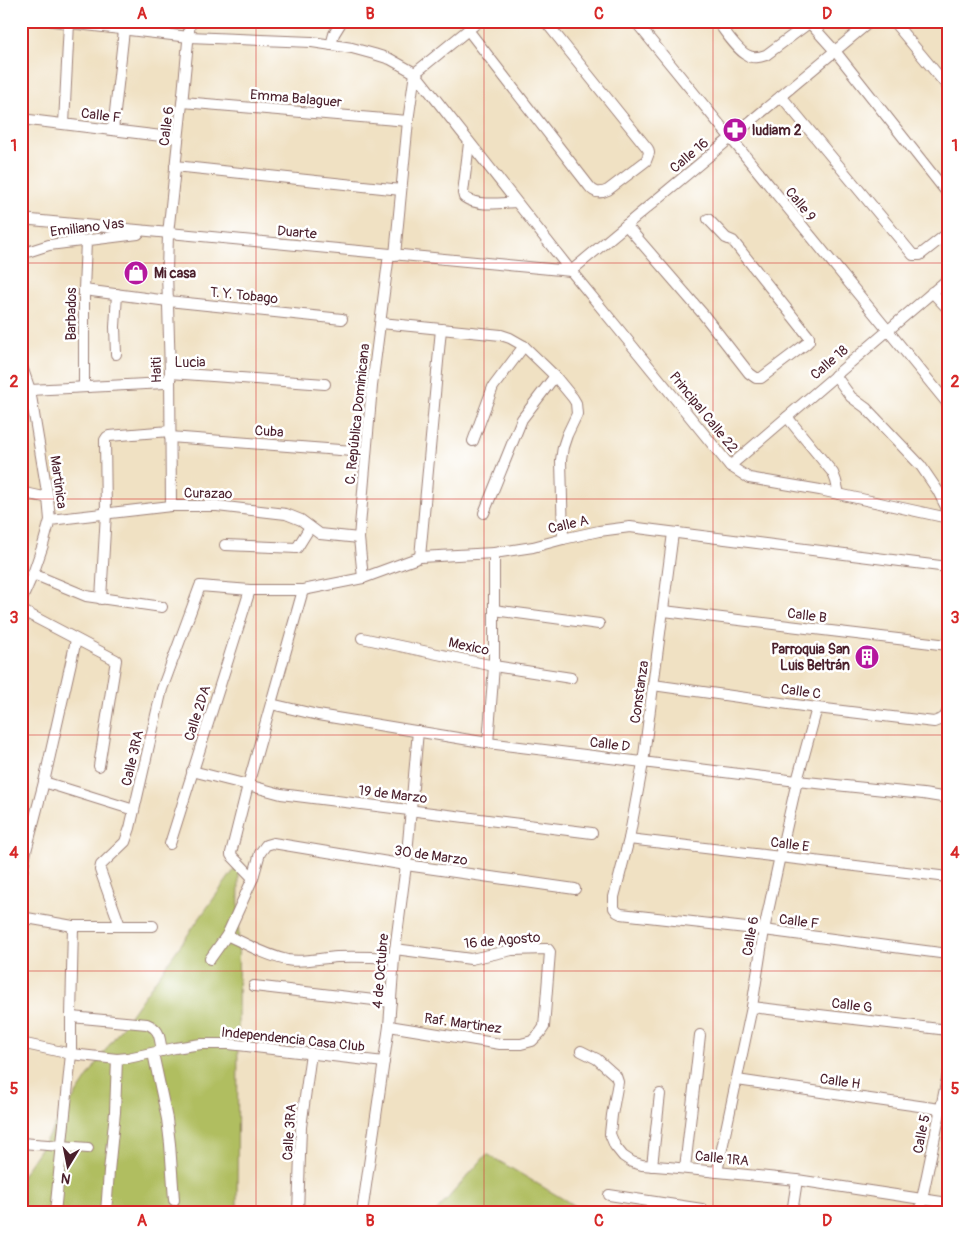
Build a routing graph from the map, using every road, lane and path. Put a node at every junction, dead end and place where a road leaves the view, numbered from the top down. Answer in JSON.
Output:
{"nodes":[{"id":1,"x":52,"y":21,"type":"edge"},
{"id":2,"x":190,"y":21,"type":"edge"},
{"id":3,"x":342,"y":21,"type":"edge"},
{"id":4,"x":479,"y":21,"type":"edge"},
{"id":5,"x":545,"y":21,"type":"edge"},
{"id":6,"x":634,"y":21,"type":"edge"},
{"id":7,"x":716,"y":21,"type":"edge"},
{"id":8,"x":871,"y":21,"type":"edge"},
{"id":9,"x":893,"y":21,"type":"edge"},
{"id":10,"x":809,"y":22,"type":"edge"},
{"id":11,"x":68,"y":23,"type":"junction"},
{"id":12,"x":124,"y":30,"type":"junction"},
{"id":13,"x":468,"y":30,"type":"junction"},
{"id":14,"x":189,"y":37,"type":"junction"},
{"id":15,"x":331,"y":45,"type":"junction"},
{"id":16,"x":835,"y":52,"type":"junction"},
{"id":17,"x":415,"y":73,"type":"junction"},
{"id":18,"x":948,"y":87,"type":"edge"},
{"id":19,"x":781,"y":96,"type":"junction"},
{"id":20,"x":183,"y":102,"type":"junction"},
{"id":21,"x":21,"y":119,"type":"edge"},
{"id":22,"x":408,"y":121,"type":"junction"},
{"id":23,"x":64,"y":124,"type":"junction"},
{"id":24,"x":113,"y":130,"type":"junction"},
{"id":25,"x":178,"y":138,"type":"junction"},
{"id":26,"x":730,"y":138,"type":"junction"},
{"id":27,"x":469,"y":143,"type":"junction"},
{"id":28,"x":175,"y":166,"type":"junction"},
{"id":29,"x":402,"y":190,"type":"junction"},
{"id":30,"x":948,"y":194,"type":"edge"},
{"id":31,"x":516,"y":202,"type":"junction"},
{"id":32,"x":21,"y":219,"type":"edge"},
{"id":33,"x":708,"y":220,"type":"dead end"},
{"id":34,"x":626,"y":225,"type":"junction"},
{"id":35,"x":163,"y":233,"type":"junction"},
{"id":36,"x":948,"y":233,"type":"edge"},
{"id":37,"x":86,"y":241,"type":"junction"},
{"id":38,"x":21,"y":254,"type":"edge"},
{"id":39,"x":392,"y":255,"type":"junction"},
{"id":40,"x":571,"y":271,"type":"junction"},
{"id":41,"x":948,"y":279,"type":"edge"},
{"id":42,"x":84,"y":290,"type":"junction"},
{"id":43,"x":932,"y":292,"type":"junction"},
{"id":44,"x":117,"y":294,"type":"junction"},
{"id":45,"x":168,"y":301,"type":"junction"},
{"id":46,"x":948,"y":309,"type":"edge"},
{"id":47,"x":342,"y":319,"type":"dead end"},
{"id":48,"x":381,"y":323,"type":"junction"},
{"id":49,"x":442,"y":329,"type":"junction"},
{"id":50,"x":887,"y":330,"type":"junction"},
{"id":51,"x":524,"y":346,"type":"junction"},
{"id":52,"x":116,"y":354,"type":"dead end"},
{"id":53,"x":21,"y":364,"type":"edge"},
{"id":54,"x":170,"y":373,"type":"junction"},
{"id":55,"x":835,"y":375,"type":"junction"},
{"id":56,"x":555,"y":376,"type":"junction"},
{"id":57,"x":325,"y":384,"type":"dead end"},
{"id":58,"x":84,"y":387,"type":"junction"},
{"id":59,"x":30,"y":390,"type":"junction"},
{"id":60,"x":948,"y":404,"type":"edge"},
{"id":61,"x":21,"y":406,"type":"edge"},
{"id":62,"x":33,"y":407,"type":"junction"},
{"id":63,"x":787,"y":417,"type":"junction"},
{"id":64,"x":170,"y":434,"type":"junction"},
{"id":65,"x":473,"y":442,"type":"dead end"},
{"id":66,"x":366,"y":452,"type":"junction"},
{"id":67,"x":730,"y":466,"type":"junction"},
{"id":68,"x":21,"y":492,"type":"edge"},
{"id":69,"x":839,"y":494,"type":"junction"},
{"id":70,"x":48,"y":498,"type":"junction"},
{"id":71,"x":171,"y":506,"type":"junction"},
{"id":72,"x":948,"y":511,"type":"edge"},
{"id":73,"x":106,"y":513,"type":"junction"},
{"id":74,"x":484,"y":513,"type":"dead end"},
{"id":75,"x":948,"y":518,"type":"edge"},
{"id":76,"x":50,"y":520,"type":"junction"},
{"id":77,"x":310,"y":527,"type":"junction"},
{"id":78,"x":673,"y":533,"type":"junction"},
{"id":79,"x":359,"y":538,"type":"junction"},
{"id":80,"x":563,"y":539,"type":"junction"},
{"id":81,"x":224,"y":545,"type":"dead end"},
{"id":82,"x":494,"y":553,"type":"junction"},
{"id":83,"x":420,"y":557,"type":"junction"},
{"id":84,"x":948,"y":567,"type":"edge"},
{"id":85,"x":33,"y":574,"type":"junction"},
{"id":86,"x":363,"y":578,"type":"junction"},
{"id":87,"x":198,"y":588,"type":"joint"},
{"id":88,"x":250,"y":590,"type":"junction"},
{"id":89,"x":302,"y":590,"type":"junction"},
{"id":90,"x":101,"y":599,"type":"junction"},
{"id":91,"x":21,"y":601,"type":"edge"},
{"id":92,"x":162,"y":607,"type":"dead end"},
{"id":93,"x":21,"y":610,"type":"edge"},
{"id":94,"x":494,"y":610,"type":"junction"},
{"id":95,"x":664,"y":611,"type":"junction"},
{"id":96,"x":599,"y":624,"type":"dead end"},
{"id":97,"x":362,"y":638,"type":"dead end"},
{"id":98,"x":76,"y":640,"type":"junction"},
{"id":99,"x":948,"y":645,"type":"edge"},
{"id":100,"x":494,"y":666,"type":"junction"},
{"id":101,"x":571,"y":678,"type":"dead end"},
{"id":102,"x":653,"y":685,"type":"junction"},
{"id":103,"x":271,"y":704,"type":"junction"},
{"id":104,"x":818,"y":708,"type":"junction"},
{"id":105,"x":946,"y":714,"type":"edge"},
{"id":106,"x":418,"y":731,"type":"junction"},
{"id":107,"x":488,"y":743,"type":"junction"},
{"id":108,"x":643,"y":762,"type":"junction"},
{"id":109,"x":99,"y":766,"type":"dead end"},
{"id":110,"x":192,"y":772,"type":"junction"},
{"id":111,"x":797,"y":781,"type":"junction"},
{"id":112,"x":44,"y":782,"type":"junction"},
{"id":113,"x":248,"y":785,"type":"junction"},
{"id":114,"x":948,"y":798,"type":"edge"},
{"id":115,"x":134,"y":810,"type":"junction"},
{"id":116,"x":410,"y":810,"type":"junction"},
{"id":117,"x":592,"y":833,"type":"dead end"},
{"id":118,"x":629,"y":839,"type":"junction"},
{"id":119,"x":170,"y":844,"type":"dead end"},
{"id":120,"x":780,"y":856,"type":"junction"},
{"id":121,"x":406,"y":866,"type":"junction"},
{"id":122,"x":948,"y":877,"type":"edge"},
{"id":123,"x":21,"y":878,"type":"edge"},
{"id":124,"x":253,"y":878,"type":"junction"},
{"id":125,"x":575,"y":889,"type":"dead end"},
{"id":126,"x":616,"y":912,"type":"joint"},
{"id":127,"x":21,"y":917,"type":"edge"},
{"id":128,"x":73,"y":926,"type":"junction"},
{"id":129,"x":120,"y":926,"type":"junction"},
{"id":130,"x":153,"y":926,"type":"dead end"},
{"id":131,"x":764,"y":930,"type":"junction"},
{"id":132,"x":227,"y":935,"type":"junction"},
{"id":133,"x":395,"y":954,"type":"junction"},
{"id":134,"x":948,"y":954,"type":"edge"},
{"id":135,"x":210,"y":959,"type":"dead end"},
{"id":136,"x":254,"y":986,"type":"dead end"},
{"id":137,"x":391,"y":1002,"type":"junction"},
{"id":138,"x":752,"y":1007,"type":"junction"},
{"id":139,"x":71,"y":1017,"type":"junction"},
{"id":140,"x":389,"y":1026,"type":"junction"},
{"id":141,"x":948,"y":1030,"type":"edge"},
{"id":142,"x":700,"y":1035,"type":"dead end"},
{"id":143,"x":532,"y":1041,"type":"joint"},
{"id":144,"x":21,"y":1043,"type":"edge"},
{"id":145,"x":581,"y":1051,"type":"dead end"},
{"id":146,"x":158,"y":1052,"type":"junction"},
{"id":147,"x":311,"y":1053,"type":"junction"},
{"id":148,"x":72,"y":1054,"type":"junction"},
{"id":149,"x":117,"y":1059,"type":"junction"},
{"id":150,"x":384,"y":1062,"type":"junction"},
{"id":151,"x":948,"y":1074,"type":"edge"},
{"id":152,"x":737,"y":1080,"type":"junction"},
{"id":153,"x":660,"y":1094,"type":"dead end"},
{"id":154,"x":940,"y":1109,"type":"junction"},
{"id":155,"x":21,"y":1144,"type":"edge"},
{"id":156,"x":62,"y":1147,"type":"junction"},
{"id":157,"x":88,"y":1148,"type":"dead end"},
{"id":158,"x":652,"y":1166,"type":"junction"},
{"id":159,"x":685,"y":1168,"type":"junction"},
{"id":160,"x":717,"y":1172,"type":"junction"},
{"id":161,"x":797,"y":1180,"type":"junction"},
{"id":162,"x":609,"y":1195,"type":"dead end"},
{"id":163,"x":174,"y":1200,"type":"dead end"},
{"id":164,"x":922,"y":1200,"type":"junction"},
{"id":165,"x":948,"y":1203,"type":"edge"},
{"id":166,"x":55,"y":1213,"type":"edge"},
{"id":167,"x":106,"y":1213,"type":"edge"},
{"id":168,"x":298,"y":1213,"type":"edge"},
{"id":169,"x":362,"y":1213,"type":"edge"},
{"id":170,"x":704,"y":1213,"type":"edge"},
{"id":171,"x":792,"y":1213,"type":"edge"},
{"id":172,"x":921,"y":1213,"type":"edge"}],
"edges":[{"from":1,"to":11,"type":"street"},
{"from":2,"to":14,"type":"street","name":"Calle 6"},
{"from":3,"to":15,"type":"street"},
{"from":4,"to":13,"type":"street"},
{"from":5,"to":13,"type":"street"},
{"from":6,"to":26,"type":"street","name":"Calle 9"},
{"from":7,"to":10,"type":"street"},
{"from":8,"to":16,"type":"street","name":"Calle 16"},
{"from":9,"to":18,"type":"street"},
{"from":10,"to":16,"type":"street"},
{"from":11,"to":12,"type":"street"},
{"from":11,"to":23,"type":"street"},
{"from":12,"to":14,"type":"street"},
{"from":12,"to":24,"type":"street"},
{"from":13,"to":17,"type":"street"},
{"from":14,"to":15,"type":"street"},
{"from":14,"to":20,"type":"street","name":"Calle 6"},
{"from":15,"to":17,"type":"street"},
{"from":16,"to":19,"type":"street","name":"Calle 16"},
{"from":16,"to":30,"type":"street"},
{"from":17,"to":22,"type":"street","name":"C. República Dominicana"},
{"from":17,"to":27,"type":"street","name":"Principal Calle 22"},
{"from":19,"to":26,"type":"street","name":"Calle 16"},
{"from":19,"to":36,"type":"street"},
{"from":20,"to":22,"type":"street","name":"Emma Balaguer"},
{"from":20,"to":25,"type":"street","name":"Calle 6"},
{"from":21,"to":23,"type":"street","name":"Calle F"},
{"from":22,"to":29,"type":"street","name":"C. República Dominicana"},
{"from":23,"to":24,"type":"street","name":"Calle F"},
{"from":24,"to":25,"type":"street","name":"Calle F"},
{"from":25,"to":28,"type":"street","name":"Calle 6"},
{"from":26,"to":34,"type":"street","name":"Calle 16"},
{"from":26,"to":50,"type":"street","name":"Calle 9"},
{"from":27,"to":31,"type":"street","name":"Principal Calle 22"},
{"from":27,"to":31,"type":"street"},
{"from":28,"to":29,"type":"street"},
{"from":28,"to":35,"type":"street","name":"Calle 6"},
{"from":29,"to":39,"type":"street","name":"C. República Dominicana"},
{"from":31,"to":40,"type":"street","name":"Principal Calle 22"},
{"from":32,"to":35,"type":"street","name":"Duarte"},
{"from":33,"to":34,"type":"street"},
{"from":34,"to":40,"type":"street","name":"Calle 16"},
{"from":35,"to":37,"type":"street","name":"Emiliano Vas"},
{"from":35,"to":39,"type":"street","name":"Duarte"},
{"from":35,"to":45,"type":"street","name":"Haiti"},
{"from":37,"to":38,"type":"street","name":"Emiliano Vas"},
{"from":37,"to":42,"type":"street","name":"Barbados"},
{"from":39,"to":40,"type":"street","name":"Duarte"},
{"from":39,"to":48,"type":"street","name":"C. República Dominicana"},
{"from":40,"to":67,"type":"street","name":"Principal Calle 22"},
{"from":41,"to":43,"type":"street","name":"Calle 18"},
{"from":42,"to":44,"type":"street","name":"T. Y. Tobago"},
{"from":42,"to":58,"type":"street","name":"Barbados"},
{"from":43,"to":46,"type":"street"},
{"from":43,"to":50,"type":"street","name":"Calle 18"},
{"from":44,"to":45,"type":"street","name":"T. Y. Tobago"},
{"from":44,"to":52,"type":"street"},
{"from":45,"to":47,"type":"street","name":"T. Y. Tobago"},
{"from":45,"to":54,"type":"street","name":"Haiti"},
{"from":48,"to":49,"type":"street"},
{"from":48,"to":66,"type":"street","name":"C. República Dominicana"},
{"from":49,"to":51,"type":"street"},
{"from":49,"to":83,"type":"street"},
{"from":50,"to":55,"type":"street","name":"Calle 18"},
{"from":50,"to":60,"type":"street","name":"Calle 9"},
{"from":51,"to":56,"type":"street"},
{"from":51,"to":65,"type":"street"},
{"from":53,"to":59,"type":"street","name":"Martinica"},
{"from":54,"to":57,"type":"street","name":"Lucia"},
{"from":54,"to":58,"type":"street","name":"Lucia"},
{"from":54,"to":64,"type":"street","name":"Haiti"},
{"from":55,"to":63,"type":"street","name":"Calle 18"},
{"from":55,"to":72,"type":"street"},
{"from":56,"to":74,"type":"street"},
{"from":56,"to":80,"type":"street"},
{"from":58,"to":59,"type":"street","name":"Lucia"},
{"from":59,"to":62,"type":"street","name":"Martinica"},
{"from":61,"to":62,"type":"street"},
{"from":62,"to":70,"type":"street","name":"Martinica"},
{"from":63,"to":67,"type":"street","name":"Calle 18"},
{"from":63,"to":69,"type":"street"},
{"from":64,"to":66,"type":"street","name":"Cuba"},
{"from":64,"to":71,"type":"street","name":"Haiti"},
{"from":64,"to":73,"type":"street","name":"Cuba"},
{"from":66,"to":79,"type":"street","name":"C. República Dominicana"},
{"from":67,"to":69,"type":"street","name":"Principal Calle 22"},
{"from":68,"to":70,"type":"street"},
{"from":69,"to":75,"type":"street","name":"Principal Calle 22"},
{"from":70,"to":76,"type":"street","name":"Martinica"},
{"from":71,"to":73,"type":"street","name":"Curazao"},
{"from":71,"to":77,"type":"street","name":"Curazao"},
{"from":73,"to":76,"type":"street","name":"Curazao"},
{"from":73,"to":90,"type":"street"},
{"from":76,"to":85,"type":"street","name":"Martinica"},
{"from":77,"to":79,"type":"street","name":"Curazao"},
{"from":77,"to":81,"type":"street"},
{"from":78,"to":80,"type":"street","name":"Calle A"},
{"from":78,"to":84,"type":"street","name":"Calle A"},
{"from":78,"to":95,"type":"street","name":"Constanza"},
{"from":79,"to":86,"type":"street","name":"C. República Dominicana"},
{"from":80,"to":82,"type":"street","name":"Calle A"},
{"from":82,"to":83,"type":"street","name":"Calle A"},
{"from":82,"to":94,"type":"street"},
{"from":83,"to":86,"type":"street","name":"Calle A"},
{"from":85,"to":90,"type":"street"},
{"from":85,"to":91,"type":"street","name":"Martinica"},
{"from":86,"to":89,"type":"street","name":"Calle A"},
{"from":87,"to":88,"type":"street","name":"Calle A"},
{"from":87,"to":115,"type":"street","name":"Calle 3RA"},
{"from":88,"to":89,"type":"street","name":"Calle A"},
{"from":88,"to":110,"type":"street","name":"Calle 2DA"},
{"from":89,"to":103,"type":"street"},
{"from":90,"to":92,"type":"street"},
{"from":93,"to":98,"type":"street"},
{"from":94,"to":96,"type":"street"},
{"from":94,"to":100,"type":"street"},
{"from":95,"to":99,"type":"street","name":"Calle B"},
{"from":95,"to":102,"type":"street","name":"Constanza"},
{"from":97,"to":100,"type":"street","name":"Mexico"},
{"from":98,"to":109,"type":"street"},
{"from":98,"to":112,"type":"street"},
{"from":100,"to":101,"type":"street","name":"Mexico"},
{"from":100,"to":107,"type":"street"},
{"from":102,"to":104,"type":"street","name":"Calle C"},
{"from":102,"to":108,"type":"street","name":"Constanza"},
{"from":103,"to":106,"type":"street","name":"Calle D"},
{"from":103,"to":113,"type":"street"},
{"from":104,"to":105,"type":"street","name":"Calle C"},
{"from":104,"to":111,"type":"street","name":"Calle 6"},
{"from":106,"to":107,"type":"street","name":"Calle D"},
{"from":106,"to":116,"type":"street","name":"4 de Octubre"},
{"from":107,"to":108,"type":"street","name":"Calle D"},
{"from":108,"to":111,"type":"street","name":"Calle D"},
{"from":108,"to":118,"type":"street","name":"Constanza"},
{"from":110,"to":113,"type":"street","name":"19 de Marzo"},
{"from":110,"to":119,"type":"street","name":"Calle 2DA"},
{"from":111,"to":114,"type":"street","name":"Calle D"},
{"from":111,"to":120,"type":"street","name":"Calle 6"},
{"from":112,"to":115,"type":"street"},
{"from":112,"to":123,"type":"street"},
{"from":113,"to":116,"type":"street","name":"19 de Marzo"},
{"from":113,"to":124,"type":"street"},
{"from":115,"to":129,"type":"street","name":"Calle 3RA"},
{"from":116,"to":117,"type":"street","name":"19 de Marzo"},
{"from":116,"to":121,"type":"street","name":"4 de Octubre"},
{"from":118,"to":120,"type":"street","name":"Calle E"},
{"from":118,"to":126,"type":"street","name":"Constanza"},
{"from":120,"to":122,"type":"street","name":"Calle E"},
{"from":120,"to":131,"type":"street","name":"Calle 6"},
{"from":121,"to":124,"type":"street","name":"30 de Marzo"},
{"from":121,"to":125,"type":"street","name":"30 de Marzo"},
{"from":121,"to":133,"type":"street","name":"4 de Octubre"},
{"from":124,"to":132,"type":"street"},
{"from":126,"to":131,"type":"street","name":"Calle F"},
{"from":127,"to":128,"type":"street"},
{"from":128,"to":129,"type":"street"},
{"from":128,"to":139,"type":"street"},
{"from":129,"to":130,"type":"street"},
{"from":131,"to":134,"type":"street","name":"Calle F"},
{"from":131,"to":138,"type":"street","name":"Calle 6"},
{"from":132,"to":133,"type":"street","name":"16 de Agosto"},
{"from":132,"to":135,"type":"street"},
{"from":133,"to":137,"type":"street","name":"4 de Octubre"},
{"from":133,"to":143,"type":"street","name":"16 de Agosto"},
{"from":136,"to":137,"type":"street"},
{"from":137,"to":140,"type":"street","name":"4 de Octubre"},
{"from":138,"to":141,"type":"street","name":"Calle G"},
{"from":138,"to":152,"type":"street","name":"Calle 6"},
{"from":139,"to":146,"type":"street"},
{"from":139,"to":148,"type":"street"},
{"from":140,"to":143,"type":"street","name":"Raf. Martinez"},
{"from":140,"to":150,"type":"street","name":"4 de Octubre"},
{"from":142,"to":159,"type":"street"},
{"from":144,"to":148,"type":"street","name":"Independencia Casa Club"},
{"from":145,"to":158,"type":"street","name":"Calle 1RA"},
{"from":146,"to":147,"type":"street","name":"Independencia Casa Club"},
{"from":146,"to":149,"type":"street","name":"Independencia Casa Club"},
{"from":146,"to":163,"type":"street"},
{"from":147,"to":150,"type":"street","name":"Independencia Casa Club"},
{"from":147,"to":168,"type":"street","name":"Calle 3RA"},
{"from":148,"to":149,"type":"street","name":"Independencia Casa Club"},
{"from":148,"to":156,"type":"street"},
{"from":149,"to":167,"type":"street"},
{"from":150,"to":169,"type":"street","name":"4 de Octubre"},
{"from":151,"to":154,"type":"street","name":"Calle 5"},
{"from":152,"to":154,"type":"street","name":"Calle H"},
{"from":152,"to":160,"type":"street","name":"Calle 6"},
{"from":153,"to":158,"type":"street"},
{"from":154,"to":164,"type":"street","name":"Calle 5"},
{"from":155,"to":156,"type":"street"},
{"from":156,"to":157,"type":"street"},
{"from":156,"to":166,"type":"street"},
{"from":158,"to":159,"type":"street","name":"Calle 1RA"},
{"from":159,"to":160,"type":"street","name":"Calle 1RA"},
{"from":160,"to":161,"type":"street","name":"Calle 1RA"},
{"from":161,"to":164,"type":"street","name":"Calle 1RA"},
{"from":161,"to":171,"type":"street"},
{"from":162,"to":170,"type":"street"},
{"from":164,"to":165,"type":"street","name":"Calle 1RA"},
{"from":164,"to":172,"type":"street","name":"Calle 5"}]}
